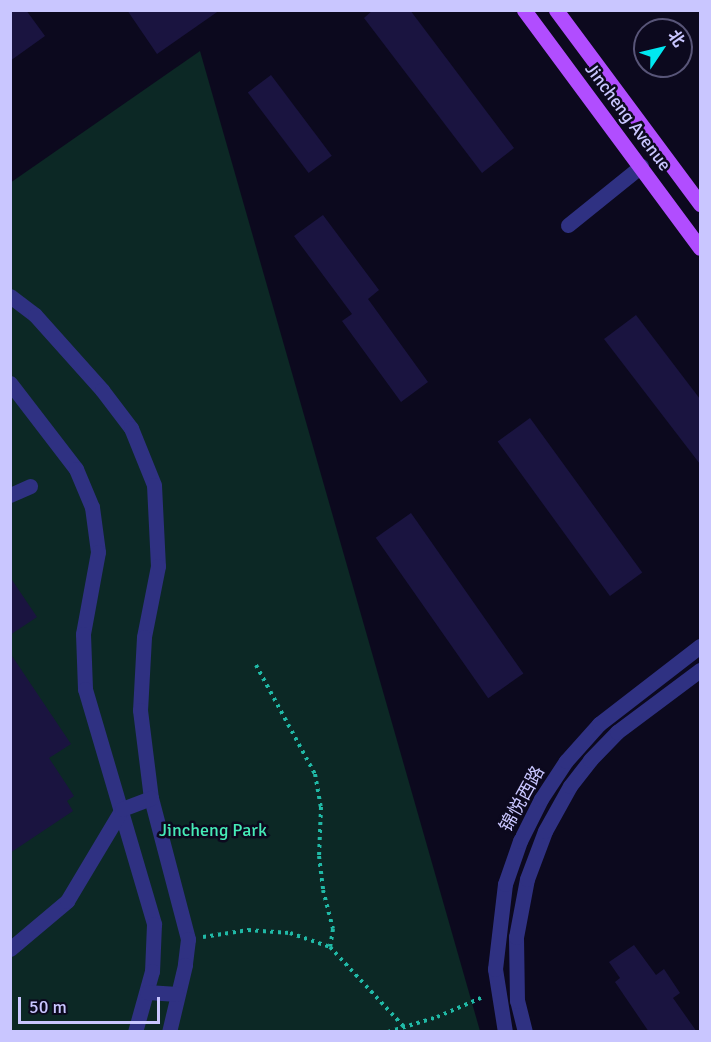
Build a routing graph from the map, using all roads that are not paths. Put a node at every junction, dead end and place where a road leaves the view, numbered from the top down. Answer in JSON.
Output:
{"nodes":[{"id":1,"x":524,"y":10,"type":"edge"},
{"id":2,"x":556,"y":10,"type":"edge"},
{"id":3,"x":641,"y":166,"type":"junction"},
{"id":4,"x":700,"y":204,"type":"edge"},
{"id":5,"x":568,"y":225,"type":"dead end"},
{"id":6,"x":700,"y":248,"type":"edge"},
{"id":7,"x":10,"y":296,"type":"edge"},
{"id":8,"x":10,"y":383,"type":"edge"},
{"id":9,"x":30,"y":486,"type":"dead end"},
{"id":10,"x":10,"y":495,"type":"edge"},
{"id":11,"x":700,"y":646,"type":"edge"},
{"id":12,"x":700,"y":670,"type":"edge"},
{"id":13,"x":151,"y":798,"type":"junction"},
{"id":14,"x":122,"y":809,"type":"junction"},
{"id":15,"x":10,"y":950,"type":"edge"},
{"id":16,"x":147,"y":992,"type":"junction"},
{"id":17,"x":177,"y":994,"type":"junction"},
{"id":18,"x":135,"y":1032,"type":"edge"},
{"id":19,"x":169,"y":1032,"type":"edge"},
{"id":20,"x":505,"y":1032,"type":"edge"},
{"id":21,"x":525,"y":1032,"type":"edge"}],
"edges":[{"from":1,"to":3,"type":"main road","name":"Jincheng Avenue"},
{"from":2,"to":4,"type":"main road","name":"Jincheng Avenue"},
{"from":3,"to":5,"type":"street"},
{"from":3,"to":6,"type":"main road","name":"Jincheng Avenue"},
{"from":7,"to":13,"type":"street"},
{"from":8,"to":14,"type":"street"},
{"from":9,"to":10,"type":"street"},
{"from":11,"to":20,"type":"street","name":"锦悦西路"},
{"from":12,"to":21,"type":"street","name":"锦悦西路"},
{"from":13,"to":14,"type":"street"},
{"from":13,"to":17,"type":"street"},
{"from":14,"to":15,"type":"street"},
{"from":14,"to":16,"type":"street"},
{"from":16,"to":17,"type":"street"},
{"from":16,"to":18,"type":"street"},
{"from":17,"to":19,"type":"street"}]}
